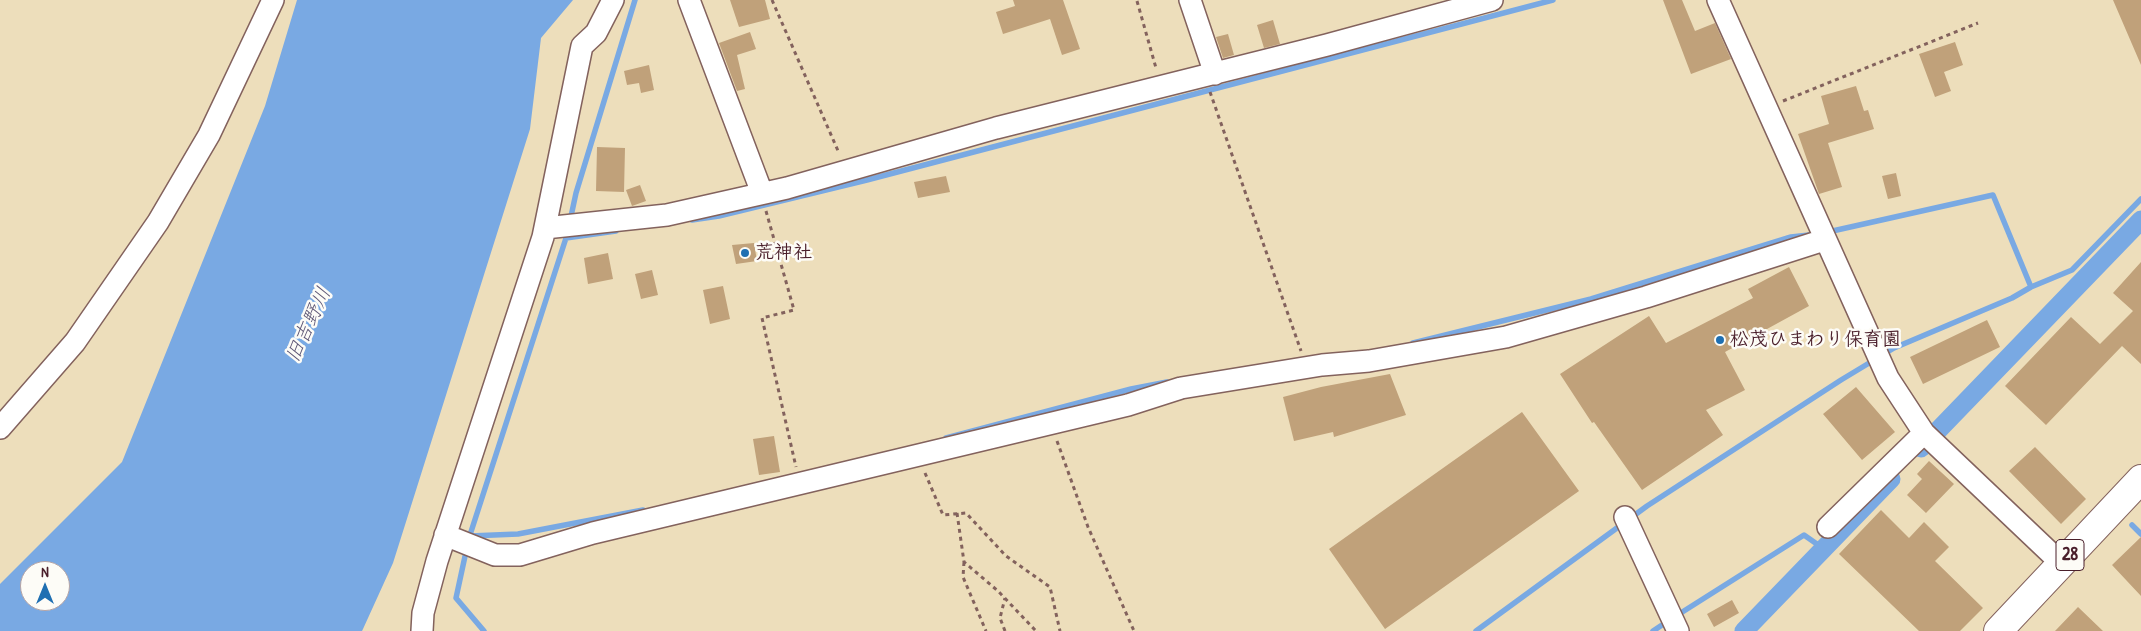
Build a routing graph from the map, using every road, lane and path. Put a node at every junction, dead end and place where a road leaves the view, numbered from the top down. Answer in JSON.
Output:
{"nodes":[{"id":1,"x":273,"y":0,"type":"edge"},
{"id":2,"x":613,"y":0,"type":"edge"},
{"id":3,"x":689,"y":0,"type":"edge"},
{"id":4,"x":772,"y":0,"type":"edge"},
{"id":5,"x":1190,"y":0,"type":"edge"},
{"id":6,"x":1492,"y":0,"type":"edge"},
{"id":7,"x":1718,"y":0,"type":"edge"},
{"id":8,"x":1137,"y":2,"type":"dead end"},
{"id":9,"x":1978,"y":23,"type":"dead end"},
{"id":10,"x":1209,"y":75,"type":"junction"},
{"id":11,"x":1161,"y":87,"type":"junction"},
{"id":12,"x":1766,"y":108,"type":"junction"},
{"id":13,"x":846,"y":171,"type":"junction"},
{"id":14,"x":764,"y":202,"type":"junction"},
{"id":15,"x":545,"y":228,"type":"junction"},
{"id":16,"x":1824,"y":240,"type":"junction"},
{"id":17,"x":1307,"y":368,"type":"junction"},
{"id":18,"x":1051,"y":424,"type":"junction"},
{"id":19,"x":0,"y":428,"type":"edge"},
{"id":20,"x":1924,"y":433,"type":"junction"},
{"id":21,"x":918,"y":456,"type":"junction"},
{"id":22,"x":2141,"y":479,"type":"edge"},
{"id":23,"x":800,"y":484,"type":"junction"},
{"id":24,"x":958,"y":513,"type":"junction"},
{"id":25,"x":1625,"y":517,"type":"dead end"},
{"id":26,"x":1828,"y":527,"type":"dead end"},
{"id":27,"x":445,"y":535,"type":"junction"},
{"id":28,"x":964,"y":562,"type":"junction"},
{"id":29,"x":2062,"y":564,"type":"junction"},
{"id":30,"x":1005,"y":598,"type":"junction"},
{"id":31,"x":2007,"y":628,"type":"edge"},
{"id":32,"x":422,"y":631,"type":"edge"},
{"id":33,"x":986,"y":631,"type":"edge"},
{"id":34,"x":1005,"y":631,"type":"edge"},
{"id":35,"x":1036,"y":631,"type":"edge"},
{"id":36,"x":1060,"y":631,"type":"edge"},
{"id":37,"x":1134,"y":631,"type":"edge"},
{"id":38,"x":1678,"y":631,"type":"edge"}],
"edges":[{"from":1,"to":19,"type":"street"},
{"from":2,"to":15,"type":"street"},
{"from":3,"to":14,"type":"street"},
{"from":4,"to":13,"type":"path"},
{"from":5,"to":10,"type":"street"},
{"from":6,"to":10,"type":"street"},
{"from":7,"to":12,"type":"street"},
{"from":8,"to":11,"type":"path"},
{"from":9,"to":12,"type":"path"},
{"from":10,"to":11,"type":"street"},
{"from":10,"to":17,"type":"path"},
{"from":11,"to":13,"type":"street"},
{"from":12,"to":16,"type":"street"},
{"from":13,"to":14,"type":"street"},
{"from":14,"to":15,"type":"street"},
{"from":14,"to":23,"type":"path"},
{"from":15,"to":27,"type":"street"},
{"from":16,"to":17,"type":"street"},
{"from":16,"to":20,"type":"street"},
{"from":17,"to":18,"type":"street"},
{"from":18,"to":21,"type":"street"},
{"from":18,"to":37,"type":"path"},
{"from":20,"to":26,"type":"street"},
{"from":20,"to":29,"type":"street"},
{"from":21,"to":23,"type":"street"},
{"from":21,"to":24,"type":"path"},
{"from":22,"to":29,"type":"highway","number":"28"},
{"from":23,"to":27,"type":"street"},
{"from":24,"to":28,"type":"path"},
{"from":24,"to":36,"type":"path"},
{"from":25,"to":38,"type":"street"},
{"from":27,"to":32,"type":"street"},
{"from":28,"to":30,"type":"path"},
{"from":28,"to":33,"type":"path"},
{"from":29,"to":31,"type":"highway","number":"28"},
{"from":30,"to":34,"type":"path"},
{"from":30,"to":35,"type":"path"}]}
